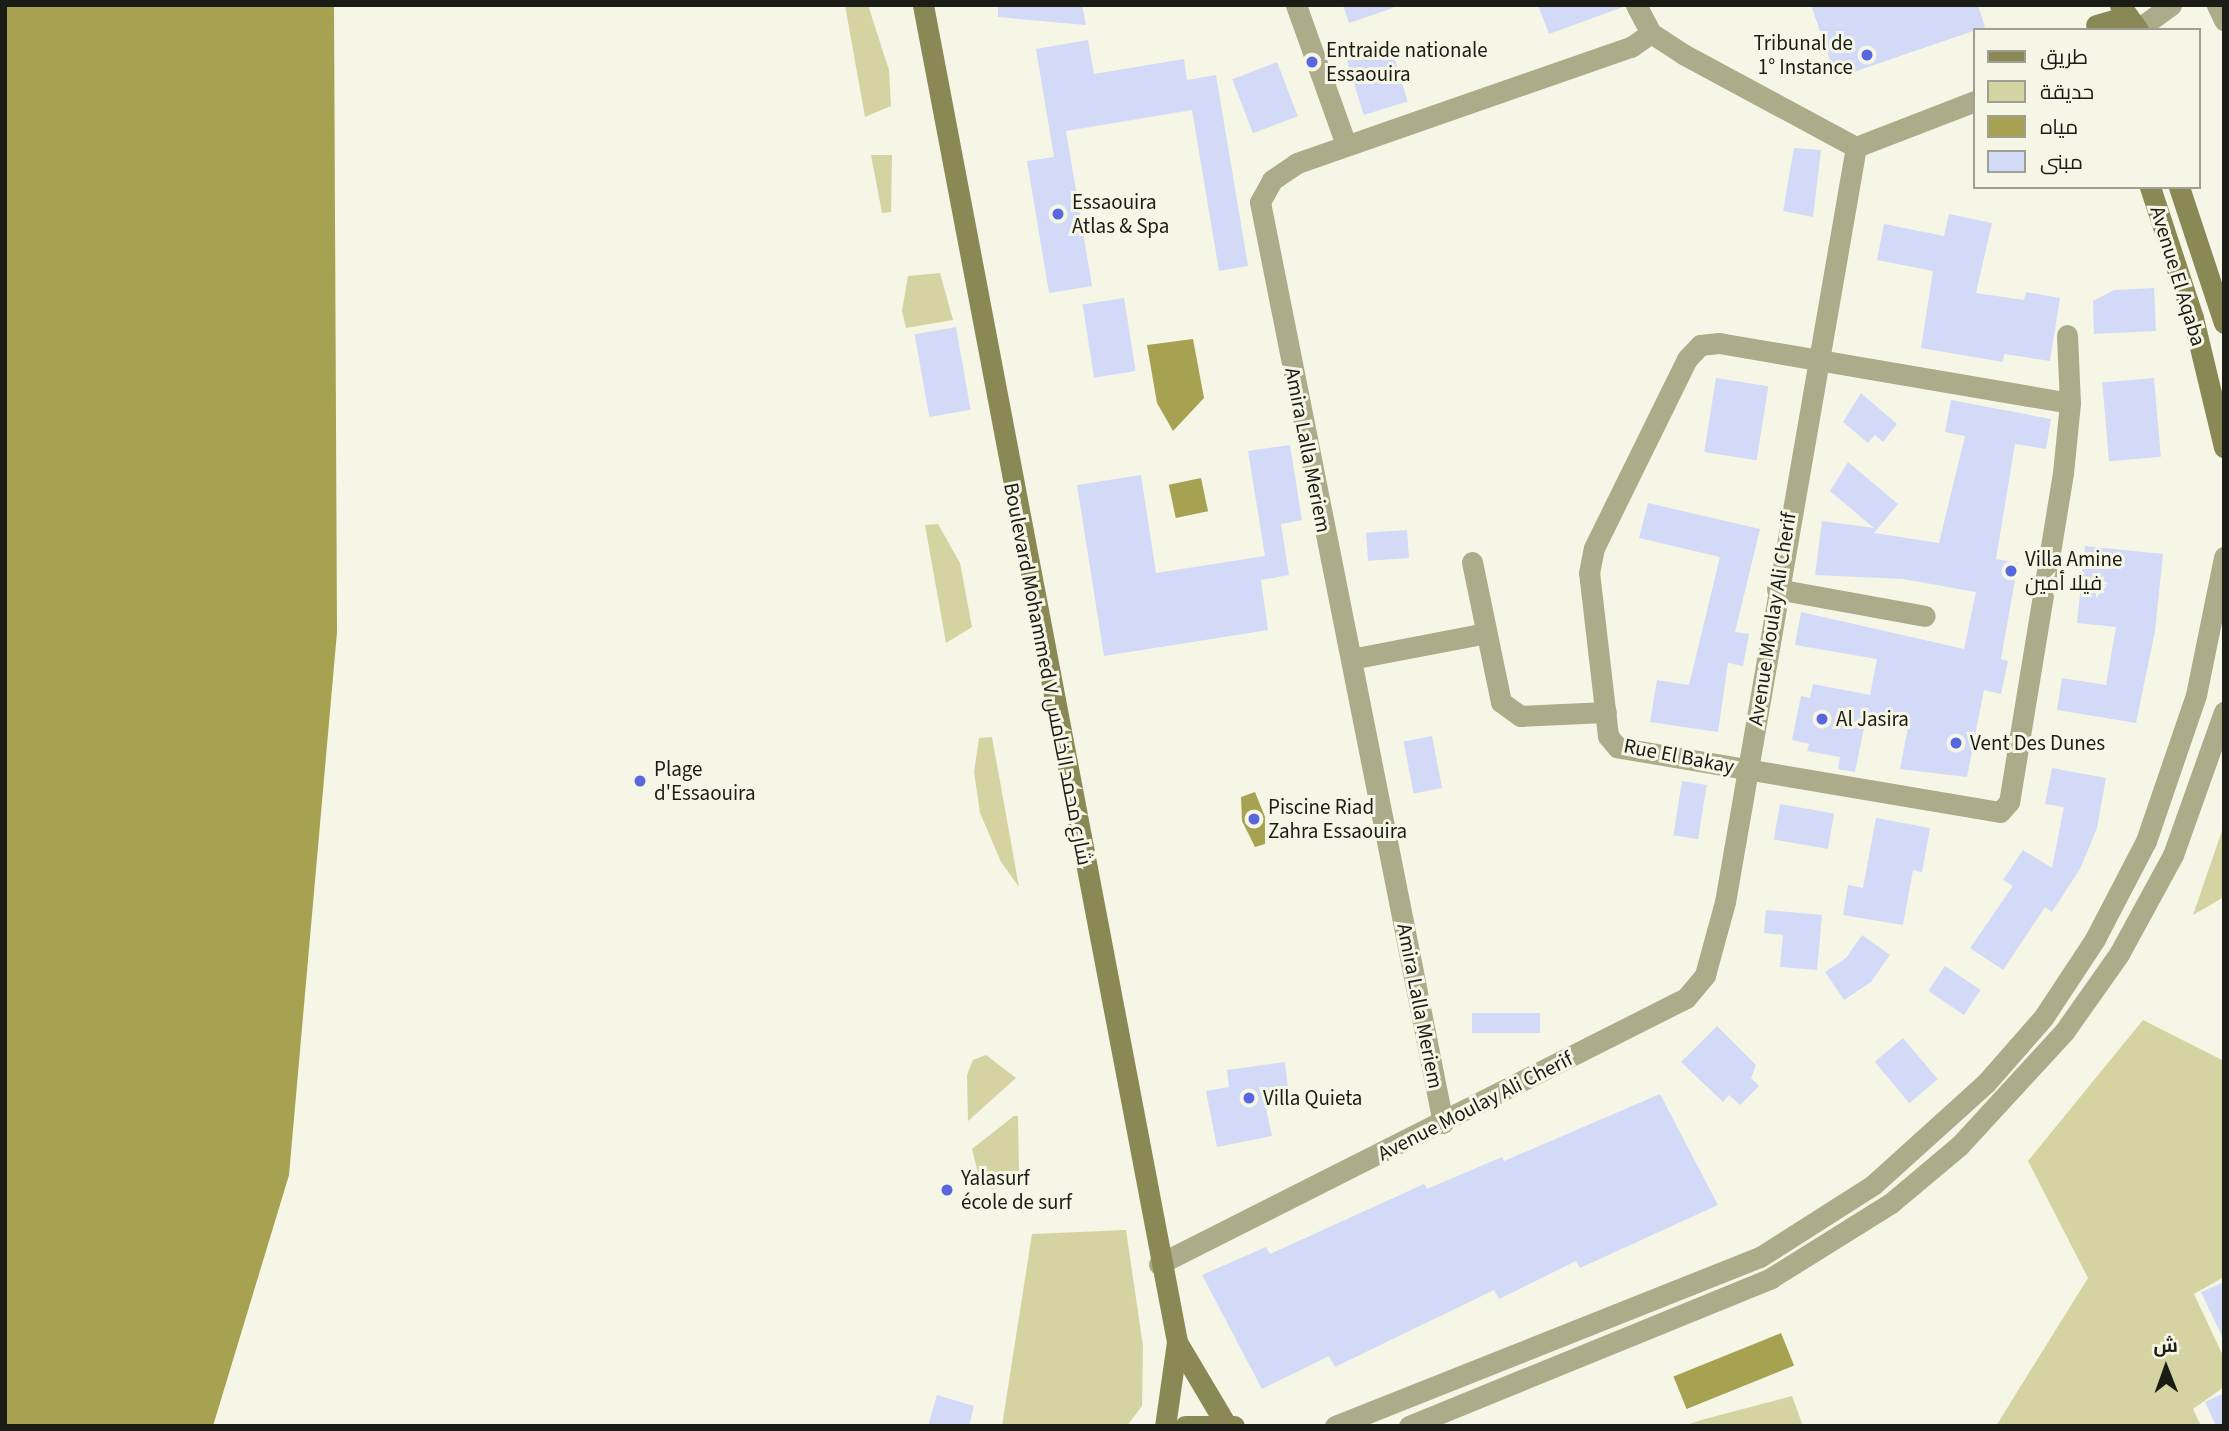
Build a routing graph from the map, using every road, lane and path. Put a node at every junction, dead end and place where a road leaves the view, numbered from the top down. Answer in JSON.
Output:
{"nodes":[{"id":1,"x":923,"y":5,"type":"edge"},
{"id":2,"x":1296,"y":5,"type":"edge"},
{"id":3,"x":1636,"y":5,"type":"edge"},
{"id":4,"x":2171,"y":5,"type":"edge"},
{"id":5,"x":2217,"y":5,"type":"edge"},
{"id":6,"x":2093,"y":20,"type":"edge"},
{"id":7,"x":2130,"y":20,"type":"edge"},
{"id":8,"x":2224,"y":20,"type":"edge"},
{"id":9,"x":1651,"y":33,"type":"junction"},
{"id":10,"x":1974,"y":101,"type":"edge"},
{"id":11,"x":1345,"y":142,"type":"junction"},
{"id":12,"x":1856,"y":146,"type":"junction"},
{"id":13,"x":2151,"y":189,"type":"edge"},
{"id":14,"x":2180,"y":189,"type":"edge"},
{"id":15,"x":2224,"y":323,"type":"edge"},
{"id":16,"x":2067,"y":335,"type":"dead end"},
{"id":17,"x":1816,"y":362,"type":"junction"},
{"id":18,"x":2070,"y":403,"type":"junction"},
{"id":19,"x":2224,"y":447,"type":"edge"},
{"id":20,"x":2224,"y":557,"type":"edge"},
{"id":21,"x":1472,"y":562,"type":"dead end"},
{"id":22,"x":1777,"y":589,"type":"junction"},
{"id":23,"x":1925,"y":616,"type":"dead end"},
{"id":24,"x":1486,"y":633,"type":"junction"},
{"id":25,"x":1350,"y":659,"type":"junction"},
{"id":26,"x":1605,"y":712,"type":"junction"},
{"id":27,"x":2224,"y":712,"type":"edge"},
{"id":28,"x":1748,"y":769,"type":"junction"},
{"id":29,"x":1443,"y":1123,"type":"junction"},
{"id":30,"x":1159,"y":1264,"type":"junction"},
{"id":31,"x":1177,"y":1342,"type":"junction"},
{"id":32,"x":1230,"y":1424,"type":"edge"},
{"id":33,"x":1165,"y":1426,"type":"edge"},
{"id":34,"x":1185,"y":1426,"type":"edge"},
{"id":35,"x":1335,"y":1426,"type":"edge"},
{"id":36,"x":1409,"y":1426,"type":"edge"}],
"edges":[{"from":1,"to":30,"type":"street","name":"Boulevard Mohammed V شارع محمد الخامس"},
{"from":2,"to":11,"type":"street"},
{"from":3,"to":9,"type":"street"},
{"from":4,"to":7,"type":"street"},
{"from":5,"to":8,"type":"street"},
{"from":6,"to":7,"type":"street"},
{"from":9,"to":11,"type":"street","name":"Amira Lalla Meriem"},
{"from":9,"to":12,"type":"street"},
{"from":10,"to":12,"type":"street"},
{"from":11,"to":25,"type":"street","name":"Amira Lalla Meriem"},
{"from":12,"to":17,"type":"street","name":"Avenue Moulay Ali Cherif"},
{"from":13,"to":19,"type":"street","name":"Avenue El Aqaba"},
{"from":14,"to":15,"type":"street","name":"Avenue El Aqaba"},
{"from":16,"to":18,"type":"street","name":"Rue El Bakay"},
{"from":17,"to":18,"type":"street","name":"Rue El Bakay"},
{"from":17,"to":22,"type":"street","name":"Avenue Moulay Ali Cherif"},
{"from":17,"to":26,"type":"street","name":"Rue El Bakay"},
{"from":18,"to":28,"type":"street","name":"Rue El Bakay"},
{"from":20,"to":35,"type":"street"},
{"from":21,"to":24,"type":"street"},
{"from":22,"to":23,"type":"street"},
{"from":22,"to":28,"type":"street","name":"Avenue Moulay Ali Cherif"},
{"from":24,"to":25,"type":"street"},
{"from":24,"to":26,"type":"street"},
{"from":25,"to":29,"type":"street","name":"Amira Lalla Meriem"},
{"from":26,"to":28,"type":"street","name":"Rue El Bakay"},
{"from":27,"to":36,"type":"street"},
{"from":28,"to":29,"type":"street","name":"Avenue Moulay Ali Cherif"},
{"from":29,"to":30,"type":"street","name":"Avenue Moulay Ali Cherif"},
{"from":30,"to":31,"type":"street","name":"Boulevard Mohammed V شارع محمد الخامس"},
{"from":31,"to":32,"type":"street"},
{"from":31,"to":33,"type":"street"},
{"from":32,"to":34,"type":"street"}]}
